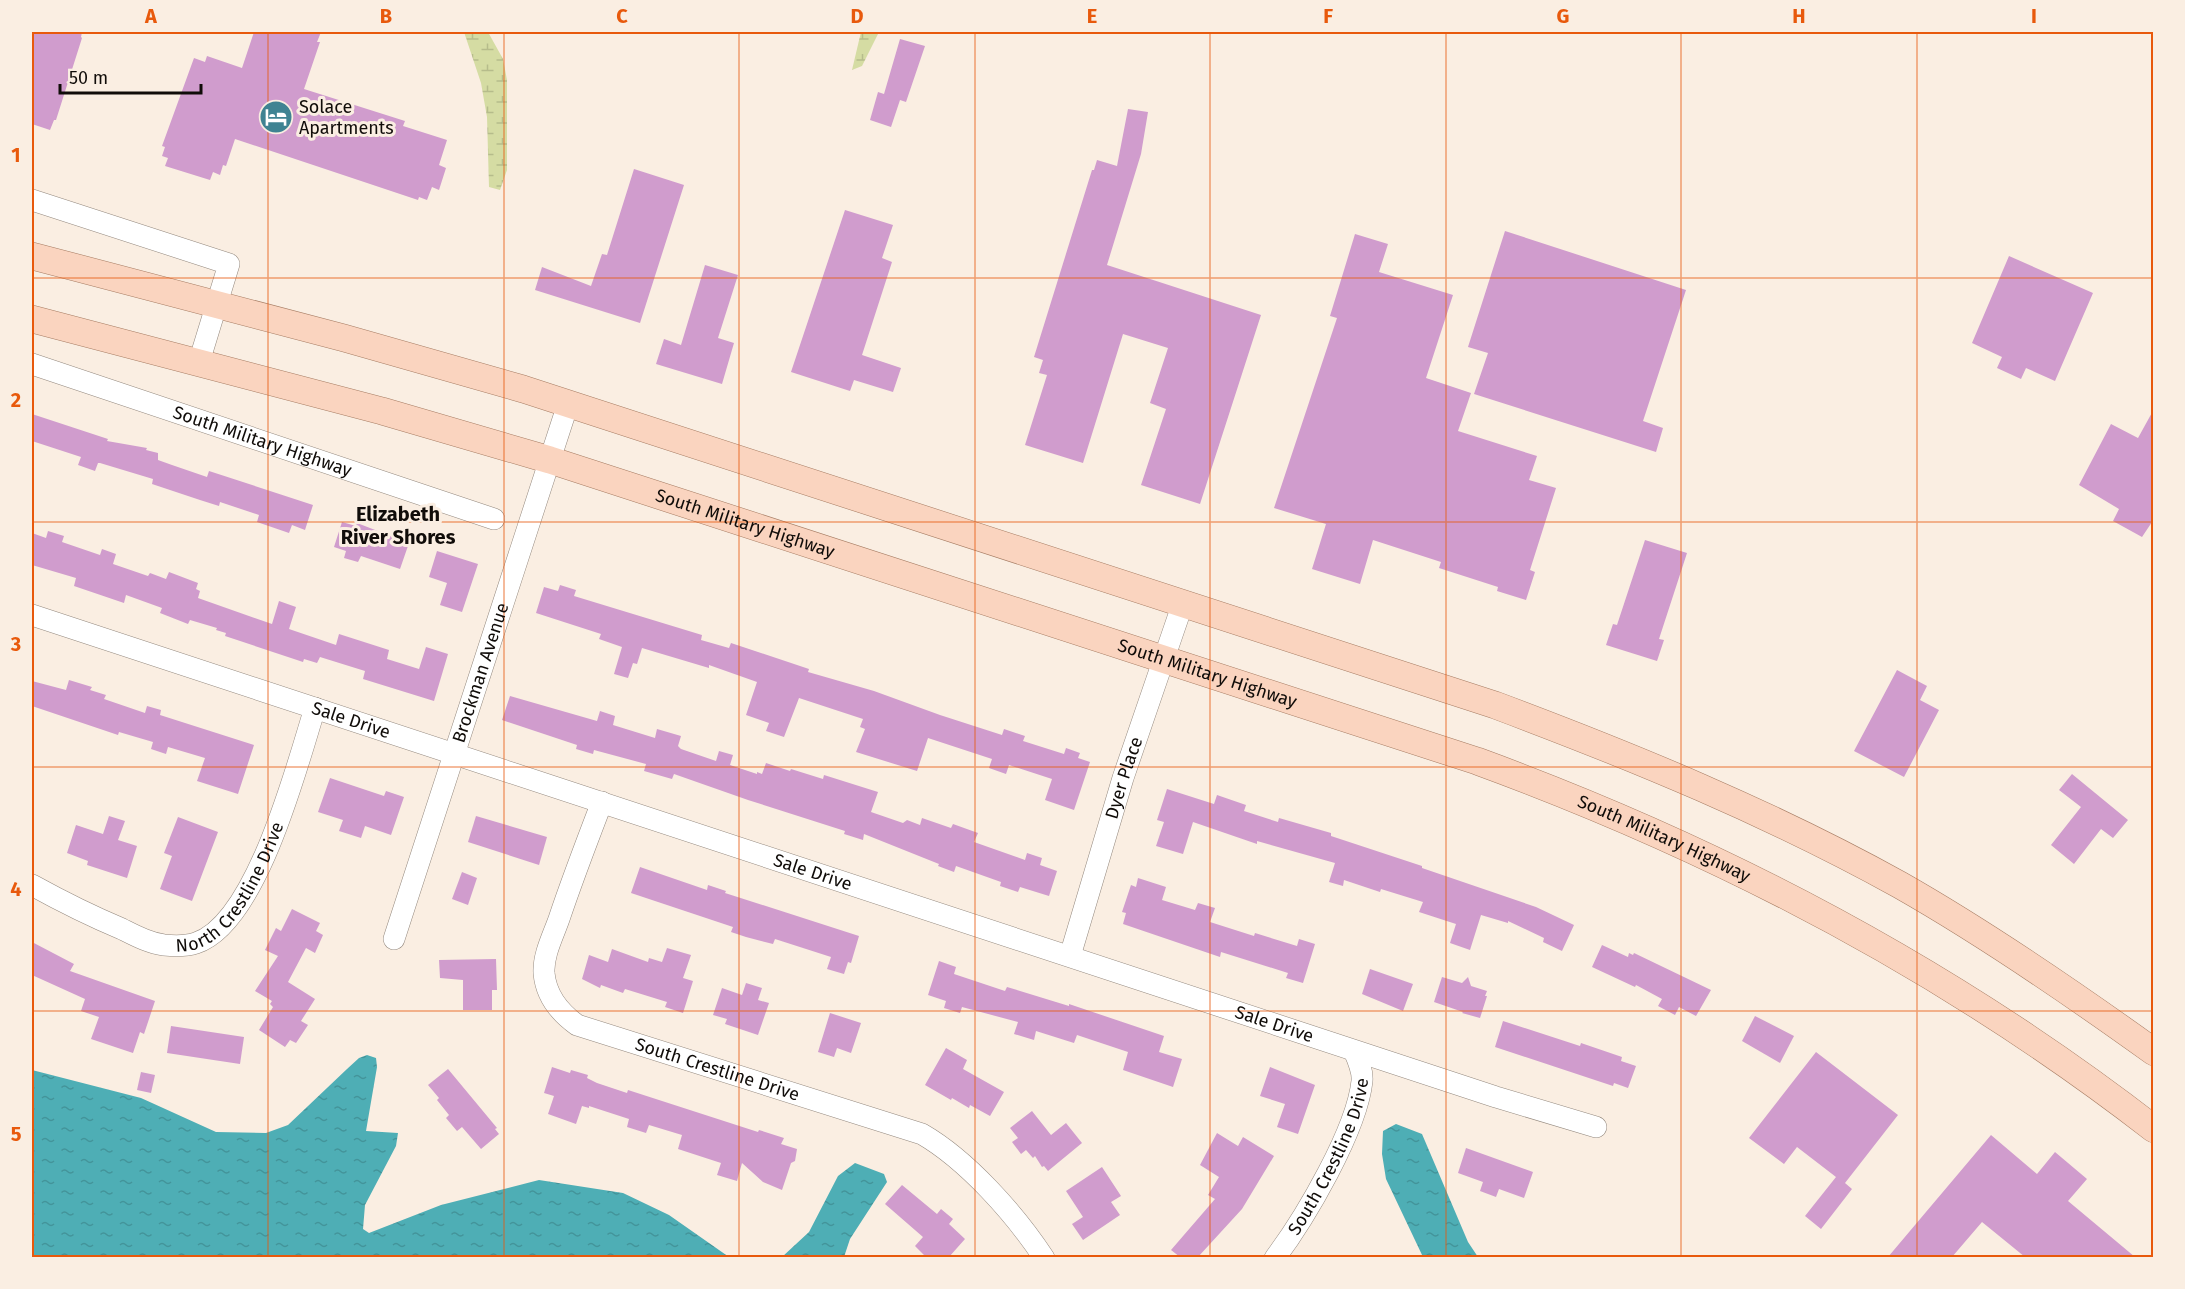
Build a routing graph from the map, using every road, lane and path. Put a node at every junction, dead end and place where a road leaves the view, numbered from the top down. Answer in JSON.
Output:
{"nodes":[{"id":1,"x":32,"y":200,"type":"edge"},
{"id":2,"x":32,"y":256,"type":"edge"},
{"id":3,"x":216,"y":304,"type":"junction"},
{"id":4,"x":32,"y":318,"type":"edge"},
{"id":5,"x":199,"y":362,"type":"junction"},
{"id":6,"x":32,"y":364,"type":"edge"},
{"id":7,"x":568,"y":404,"type":"junction"},
{"id":8,"x":550,"y":460,"type":"junction"},
{"id":9,"x":494,"y":519,"type":"dead end"},
{"id":10,"x":1183,"y":603,"type":"junction"},
{"id":11,"x":32,"y":615,"type":"edge"},
{"id":12,"x":1164,"y":661,"type":"junction"},
{"id":13,"x":315,"y":708,"type":"junction"},
{"id":14,"x":454,"y":754,"type":"junction"},
{"id":15,"x":602,"y":802,"type":"junction"},
{"id":16,"x":32,"y":885,"type":"edge"},
{"id":17,"x":394,"y":939,"type":"dead end"},
{"id":18,"x":1070,"y":956,"type":"junction"},
{"id":19,"x":1354,"y":1051,"type":"junction"},
{"id":20,"x":2154,"y":1052,"type":"edge"},
{"id":21,"x":1596,"y":1127,"type":"dead end"},
{"id":22,"x":2154,"y":1129,"type":"edge"},
{"id":23,"x":1044,"y":1257,"type":"edge"},
{"id":24,"x":1275,"y":1257,"type":"edge"}],
"edges":[{"from":1,"to":3,"type":"street"},
{"from":2,"to":3,"type":"main road"},
{"from":3,"to":5,"type":"street"},
{"from":3,"to":7,"type":"main road"},
{"from":4,"to":5,"type":"main road","name":"South Military Highway"},
{"from":5,"to":8,"type":"main road","name":"South Military Highway"},
{"from":6,"to":9,"type":"street","name":"South Military Highway"},
{"from":7,"to":8,"type":"street","name":"Brockman Avenue"},
{"from":7,"to":10,"type":"main road"},
{"from":8,"to":12,"type":"main road","name":"South Military Highway"},
{"from":8,"to":14,"type":"street","name":"Brockman Avenue"},
{"from":10,"to":12,"type":"street","name":"Dyer Place"},
{"from":10,"to":20,"type":"main road"},
{"from":11,"to":13,"type":"street","name":"Sale Drive"},
{"from":12,"to":18,"type":"street","name":"Dyer Place"},
{"from":12,"to":22,"type":"main road","name":"South Military Highway"},
{"from":13,"to":14,"type":"street","name":"Sale Drive"},
{"from":13,"to":16,"type":"street","name":"North Crestline Drive"},
{"from":14,"to":15,"type":"street","name":"Sale Drive"},
{"from":14,"to":17,"type":"street","name":"Brockman Avenue"},
{"from":15,"to":18,"type":"street","name":"Sale Drive"},
{"from":15,"to":23,"type":"street","name":"South Crestline Drive"},
{"from":18,"to":19,"type":"street","name":"Sale Drive"},
{"from":19,"to":21,"type":"street","name":"Sale Drive"},
{"from":19,"to":24,"type":"street","name":"South Crestline Drive"}]}
